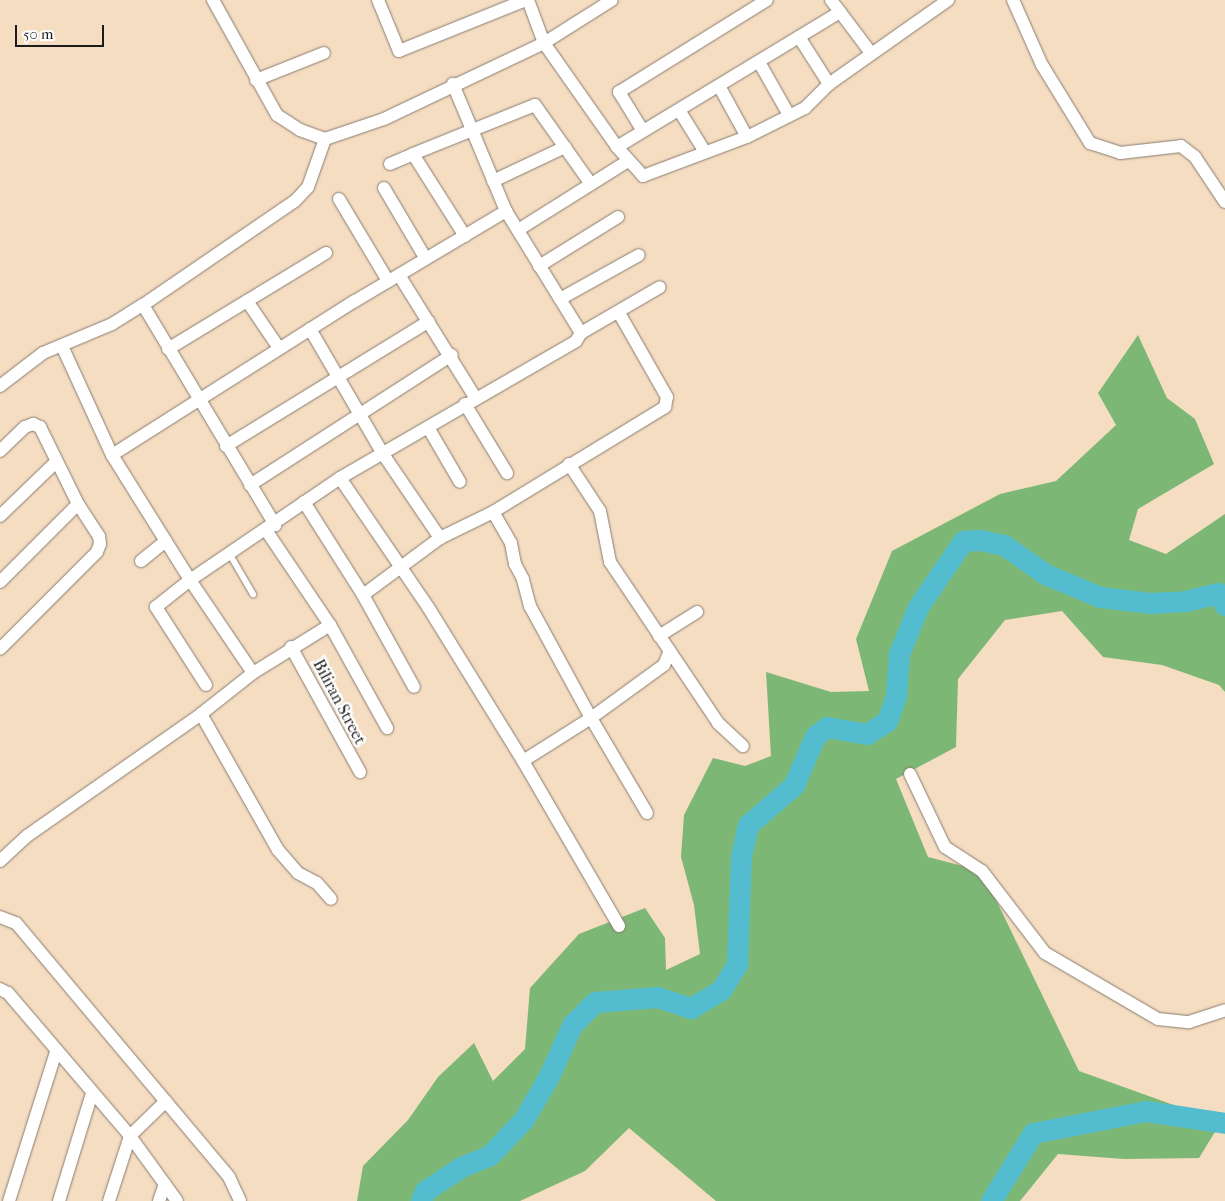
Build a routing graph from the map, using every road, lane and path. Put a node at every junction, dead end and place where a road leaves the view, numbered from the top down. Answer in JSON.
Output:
{"nodes":[{"id":1,"x":213,"y":0,"type":"edge"},
{"id":2,"x":527,"y":0,"type":"edge"},
{"id":3,"x":612,"y":0,"type":"edge"},
{"id":4,"x":767,"y":0,"type":"edge"},
{"id":5,"x":831,"y":0,"type":"edge"},
{"id":6,"x":948,"y":0,"type":"edge"},
{"id":7,"x":1013,"y":0,"type":"edge"},
{"id":8,"x":380,"y":1,"type":"edge"},
{"id":9,"x":840,"y":12,"type":"junction"},
{"id":10,"x":800,"y":37,"type":"junction"},
{"id":11,"x":544,"y":42,"type":"junction"},
{"id":12,"x":324,"y":53,"type":"dead end"},
{"id":13,"x":871,"y":53,"type":"junction"},
{"id":14,"x":759,"y":62,"type":"junction"},
{"id":15,"x":256,"y":80,"type":"junction"},
{"id":16,"x":453,"y":84,"type":"junction"},
{"id":17,"x":829,"y":84,"type":"junction"},
{"id":18,"x":719,"y":86,"type":"junction"},
{"id":19,"x":679,"y":110,"type":"junction"},
{"id":20,"x":789,"y":115,"type":"junction"},
{"id":21,"x":471,"y":131,"type":"junction"},
{"id":22,"x":644,"y":131,"type":"junction"},
{"id":23,"x":748,"y":137,"type":"junction"},
{"id":24,"x":326,"y":139,"type":"junction"},
{"id":25,"x":565,"y":147,"type":"junction"},
{"id":26,"x":617,"y":147,"type":"junction"},
{"id":27,"x":705,"y":152,"type":"junction"},
{"id":28,"x":413,"y":154,"type":"junction"},
{"id":29,"x":628,"y":161,"type":"junction"},
{"id":30,"x":390,"y":164,"type":"dead end"},
{"id":31,"x":492,"y":181,"type":"junction"},
{"id":32,"x":590,"y":184,"type":"junction"},
{"id":33,"x":384,"y":188,"type":"dead end"},
{"id":34,"x":339,"y":199,"type":"dead end"},
{"id":35,"x":1225,"y":202,"type":"edge"},
{"id":36,"x":506,"y":211,"type":"junction"},
{"id":37,"x":618,"y":217,"type":"dead end"},
{"id":38,"x":518,"y":230,"type":"junction"},
{"id":39,"x":465,"y":236,"type":"junction"},
{"id":40,"x":326,"y":253,"type":"dead end"},
{"id":41,"x":639,"y":255,"type":"dead end"},
{"id":42,"x":426,"y":259,"type":"junction"},
{"id":43,"x":539,"y":266,"type":"junction"},
{"id":44,"x":394,"y":278,"type":"junction"},
{"id":45,"x":660,"y":287,"type":"dead end"},
{"id":46,"x":560,"y":299,"type":"junction"},
{"id":47,"x":247,"y":301,"type":"junction"},
{"id":48,"x":143,"y":305,"type":"junction"},
{"id":49,"x":619,"y":313,"type":"junction"},
{"id":50,"x":429,"y":321,"type":"junction"},
{"id":51,"x":310,"y":330,"type":"junction"},
{"id":52,"x":581,"y":333,"type":"junction"},
{"id":53,"x":62,"y":346,"type":"junction"},
{"id":54,"x":279,"y":348,"type":"junction"},
{"id":55,"x":168,"y":349,"type":"junction"},
{"id":56,"x":452,"y":355,"type":"junction"},
{"id":57,"x":337,"y":377,"type":"junction"},
{"id":58,"x":0,"y":386,"type":"edge"},
{"id":59,"x":200,"y":400,"type":"junction"},
{"id":60,"x":470,"y":400,"type":"junction"},
{"id":61,"x":360,"y":414,"type":"junction"},
{"id":62,"x":429,"y":429,"type":"junction"},
{"id":63,"x":226,"y":446,"type":"junction"},
{"id":64,"x":0,"y":451,"type":"edge"},
{"id":65,"x":383,"y":454,"type":"junction"},
{"id":66,"x":112,"y":455,"type":"junction"},
{"id":67,"x":56,"y":462,"type":"junction"},
{"id":68,"x":569,"y":464,"type":"junction"},
{"id":69,"x":507,"y":473,"type":"dead end"},
{"id":70,"x":340,"y":478,"type":"junction"},
{"id":71,"x":460,"y":482,"type":"dead end"},
{"id":72,"x":250,"y":485,"type":"junction"},
{"id":73,"x":304,"y":502,"type":"junction"},
{"id":74,"x":78,"y":504,"type":"junction"},
{"id":75,"x":493,"y":512,"type":"junction"},
{"id":76,"x":0,"y":516,"type":"edge"},
{"id":77,"x":271,"y":527,"type":"junction"},
{"id":78,"x":440,"y":538,"type":"junction"},
{"id":79,"x":166,"y":541,"type":"junction"},
{"id":80,"x":229,"y":553,"type":"junction"},
{"id":81,"x":141,"y":561,"type":"dead end"},
{"id":82,"x":402,"y":568,"type":"junction"},
{"id":83,"x":190,"y":580,"type":"junction"},
{"id":84,"x":0,"y":582,"type":"edge"},
{"id":85,"x":253,"y":594,"type":"dead end"},
{"id":86,"x":363,"y":595,"type":"junction"},
{"id":87,"x":697,"y":612,"type":"dead end"},
{"id":88,"x":330,"y":625,"type":"junction"},
{"id":89,"x":660,"y":636,"type":"junction"},
{"id":90,"x":291,"y":646,"type":"junction"},
{"id":91,"x":0,"y":649,"type":"edge"},
{"id":92,"x":670,"y":651,"type":"junction"},
{"id":93,"x":253,"y":673,"type":"junction"},
{"id":94,"x":206,"y":684,"type":"dead end"},
{"id":95,"x":414,"y":686,"type":"dead end"},
{"id":96,"x":201,"y":714,"type":"junction"},
{"id":97,"x":591,"y":718,"type":"junction"},
{"id":98,"x":387,"y":728,"type":"dead end"},
{"id":99,"x":743,"y":746,"type":"dead end"},
{"id":100,"x":523,"y":761,"type":"junction"},
{"id":101,"x":360,"y":772,"type":"dead end"},
{"id":102,"x":910,"y":774,"type":"dead end"},
{"id":103,"x":647,"y":813,"type":"dead end"},
{"id":104,"x":0,"y":861,"type":"edge"},
{"id":105,"x":330,"y":899,"type":"dead end"},
{"id":106,"x":0,"y":917,"type":"edge"},
{"id":107,"x":619,"y":926,"type":"dead end"},
{"id":108,"x":0,"y":989,"type":"edge"},
{"id":109,"x":1225,"y":1010,"type":"edge"},
{"id":110,"x":56,"y":1052,"type":"junction"},
{"id":111,"x":92,"y":1093,"type":"junction"},
{"id":112,"x":166,"y":1100,"type":"junction"},
{"id":113,"x":130,"y":1136,"type":"junction"},
{"id":114,"x":165,"y":1184,"type":"junction"},
{"id":115,"x":9,"y":1201,"type":"edge"},
{"id":116,"x":59,"y":1201,"type":"edge"},
{"id":117,"x":109,"y":1201,"type":"edge"},
{"id":118,"x":159,"y":1201,"type":"edge"},
{"id":119,"x":177,"y":1201,"type":"edge"},
{"id":120,"x":240,"y":1201,"type":"edge"}],
"edges":[{"from":1,"to":15,"type":"street"},
{"from":2,"to":8,"type":"street"},
{"from":2,"to":11,"type":"street"},
{"from":3,"to":11,"type":"street"},
{"from":4,"to":22,"type":"street"},
{"from":5,"to":9,"type":"street"},
{"from":6,"to":13,"type":"street"},
{"from":7,"to":35,"type":"street"},
{"from":9,"to":10,"type":"street"},
{"from":9,"to":13,"type":"street"},
{"from":10,"to":14,"type":"street"},
{"from":10,"to":17,"type":"street"},
{"from":11,"to":16,"type":"street"},
{"from":11,"to":26,"type":"street"},
{"from":12,"to":15,"type":"street"},
{"from":13,"to":17,"type":"street"},
{"from":14,"to":18,"type":"street"},
{"from":14,"to":20,"type":"street"},
{"from":15,"to":24,"type":"street"},
{"from":16,"to":21,"type":"street"},
{"from":16,"to":24,"type":"street"},
{"from":17,"to":20,"type":"street"},
{"from":18,"to":19,"type":"street"},
{"from":18,"to":23,"type":"street"},
{"from":19,"to":22,"type":"street"},
{"from":19,"to":27,"type":"street"},
{"from":20,"to":23,"type":"street"},
{"from":21,"to":25,"type":"street"},
{"from":21,"to":28,"type":"street"},
{"from":21,"to":31,"type":"street"},
{"from":22,"to":26,"type":"street"},
{"from":23,"to":27,"type":"street"},
{"from":24,"to":48,"type":"street"},
{"from":25,"to":31,"type":"street"},
{"from":25,"to":32,"type":"street"},
{"from":26,"to":29,"type":"street"},
{"from":27,"to":29,"type":"street"},
{"from":28,"to":30,"type":"street"},
{"from":28,"to":39,"type":"street"},
{"from":29,"to":32,"type":"street"},
{"from":31,"to":36,"type":"street"},
{"from":32,"to":38,"type":"street"},
{"from":33,"to":42,"type":"street"},
{"from":34,"to":44,"type":"street"},
{"from":36,"to":38,"type":"street"},
{"from":36,"to":39,"type":"street"},
{"from":37,"to":43,"type":"street"},
{"from":38,"to":43,"type":"street"},
{"from":39,"to":42,"type":"street"},
{"from":40,"to":47,"type":"street"},
{"from":41,"to":46,"type":"street"},
{"from":42,"to":44,"type":"street"},
{"from":43,"to":46,"type":"street"},
{"from":44,"to":50,"type":"street"},
{"from":44,"to":51,"type":"street"},
{"from":45,"to":49,"type":"street"},
{"from":46,"to":52,"type":"street"},
{"from":47,"to":54,"type":"street"},
{"from":47,"to":55,"type":"street"},
{"from":48,"to":53,"type":"street"},
{"from":48,"to":55,"type":"street"},
{"from":49,"to":52,"type":"street"},
{"from":49,"to":68,"type":"street"},
{"from":50,"to":56,"type":"street"},
{"from":50,"to":57,"type":"street"},
{"from":51,"to":54,"type":"street"},
{"from":51,"to":57,"type":"street"},
{"from":52,"to":60,"type":"street"},
{"from":53,"to":58,"type":"street"},
{"from":53,"to":66,"type":"street"},
{"from":54,"to":59,"type":"street"},
{"from":55,"to":59,"type":"street"},
{"from":56,"to":60,"type":"street"},
{"from":56,"to":61,"type":"street"},
{"from":57,"to":61,"type":"street"},
{"from":57,"to":63,"type":"street"},
{"from":59,"to":63,"type":"street"},
{"from":59,"to":66,"type":"street"},
{"from":60,"to":62,"type":"street"},
{"from":60,"to":69,"type":"street"},
{"from":61,"to":65,"type":"street"},
{"from":61,"to":72,"type":"street"},
{"from":62,"to":65,"type":"street"},
{"from":62,"to":71,"type":"street"},
{"from":63,"to":72,"type":"street"},
{"from":64,"to":67,"type":"street"},
{"from":65,"to":70,"type":"street"},
{"from":65,"to":78,"type":"street"},
{"from":66,"to":79,"type":"street"},
{"from":67,"to":74,"type":"street"},
{"from":67,"to":76,"type":"street"},
{"from":68,"to":75,"type":"street"},
{"from":68,"to":89,"type":"street"},
{"from":70,"to":73,"type":"street"},
{"from":70,"to":82,"type":"street"},
{"from":72,"to":77,"type":"street"},
{"from":73,"to":77,"type":"street"},
{"from":73,"to":86,"type":"street"},
{"from":74,"to":84,"type":"street"},
{"from":74,"to":91,"type":"street"},
{"from":75,"to":78,"type":"street"},
{"from":75,"to":97,"type":"street"},
{"from":77,"to":80,"type":"street"},
{"from":77,"to":88,"type":"street"},
{"from":78,"to":82,"type":"street"},
{"from":79,"to":81,"type":"street"},
{"from":79,"to":83,"type":"street"},
{"from":80,"to":83,"type":"street"},
{"from":80,"to":85,"type":"lane"},
{"from":82,"to":86,"type":"street"},
{"from":82,"to":100,"type":"street"},
{"from":83,"to":93,"type":"street"},
{"from":83,"to":94,"type":"street"},
{"from":86,"to":95,"type":"street"},
{"from":87,"to":89,"type":"street"},
{"from":88,"to":90,"type":"street"},
{"from":88,"to":98,"type":"street"},
{"from":89,"to":92,"type":"street"},
{"from":90,"to":93,"type":"street"},
{"from":90,"to":101,"type":"street","name":"Biliran Street"},
{"from":92,"to":97,"type":"street"},
{"from":92,"to":99,"type":"street"},
{"from":93,"to":96,"type":"street"},
{"from":96,"to":104,"type":"street"},
{"from":96,"to":105,"type":"street"},
{"from":97,"to":100,"type":"street"},
{"from":97,"to":103,"type":"street"},
{"from":100,"to":107,"type":"street"},
{"from":102,"to":109,"type":"street"},
{"from":106,"to":112,"type":"street"},
{"from":108,"to":110,"type":"street"},
{"from":110,"to":111,"type":"street"},
{"from":110,"to":115,"type":"street"},
{"from":111,"to":113,"type":"street"},
{"from":111,"to":116,"type":"street"},
{"from":112,"to":113,"type":"street"},
{"from":112,"to":120,"type":"street"},
{"from":113,"to":114,"type":"street"},
{"from":113,"to":117,"type":"street"},
{"from":114,"to":118,"type":"street"},
{"from":114,"to":119,"type":"street"}]}
